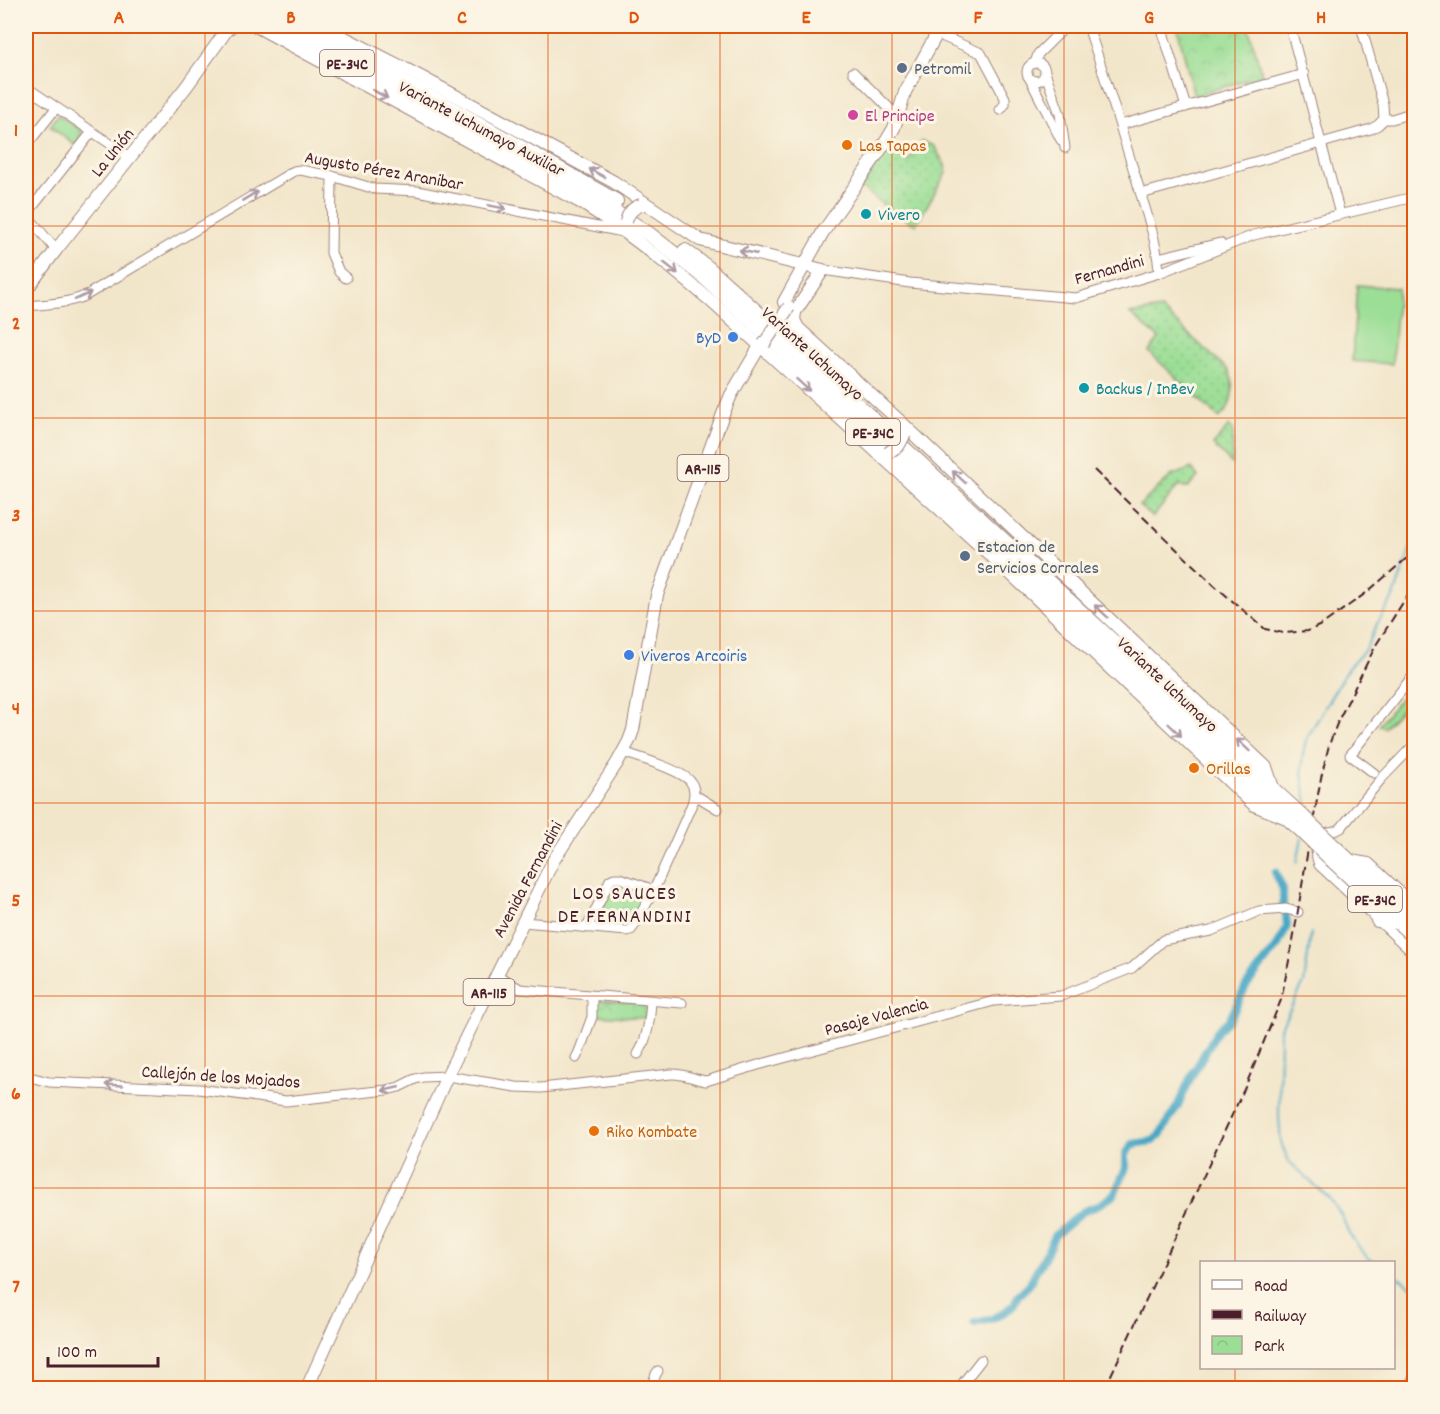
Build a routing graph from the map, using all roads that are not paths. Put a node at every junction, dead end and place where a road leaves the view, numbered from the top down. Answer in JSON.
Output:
{"nodes":[{"id":1,"x":234,"y":26,"type":"edge"},
{"id":2,"x":256,"y":26,"type":"edge"},
{"id":3,"x":276,"y":26,"type":"edge"},
{"id":4,"x":297,"y":26,"type":"edge"},
{"id":5,"x":322,"y":26,"type":"edge"},
{"id":6,"x":1066,"y":26,"type":"edge"},
{"id":7,"x":1088,"y":26,"type":"edge"},
{"id":8,"x":1161,"y":26,"type":"edge"},
{"id":9,"x":1290,"y":26,"type":"edge"},
{"id":10,"x":1361,"y":26,"type":"edge"},
{"id":11,"x":225,"y":30,"type":"edge"},
{"id":12,"x":939,"y":30,"type":"edge"},
{"id":13,"x":1035,"y":63,"type":"junction"},
{"id":14,"x":853,"y":72,"type":"dead end"},
{"id":15,"x":1045,"y":72,"type":"junction"},
{"id":16,"x":1304,"y":75,"type":"junction"},
{"id":17,"x":1030,"y":79,"type":"junction"},
{"id":18,"x":26,"y":87,"type":"edge"},
{"id":19,"x":1186,"y":107,"type":"junction"},
{"id":20,"x":56,"y":108,"type":"junction"},
{"id":21,"x":1000,"y":110,"type":"dead end"},
{"id":22,"x":1414,"y":112,"type":"edge"},
{"id":23,"x":897,"y":116,"type":"junction"},
{"id":24,"x":1384,"y":119,"type":"junction"},
{"id":25,"x":1120,"y":125,"type":"junction"},
{"id":26,"x":92,"y":132,"type":"junction"},
{"id":27,"x":1321,"y":142,"type":"junction"},
{"id":28,"x":26,"y":146,"type":"edge"},
{"id":29,"x":130,"y":157,"type":"junction"},
{"id":30,"x":332,"y":176,"type":"junction"},
{"id":31,"x":1141,"y":194,"type":"junction"},
{"id":32,"x":1414,"y":197,"type":"edge"},
{"id":33,"x":644,"y":204,"type":"junction"},
{"id":34,"x":1340,"y":214,"type":"junction"},
{"id":35,"x":26,"y":215,"type":"edge"},
{"id":36,"x":626,"y":227,"type":"junction"},
{"id":37,"x":1254,"y":235,"type":"junction"},
{"id":38,"x":56,"y":250,"type":"junction"},
{"id":39,"x":1158,"y":258,"type":"junction"},
{"id":40,"x":813,"y":268,"type":"junction"},
{"id":41,"x":1159,"y":273,"type":"junction"},
{"id":42,"x":346,"y":278,"type":"dead end"},
{"id":43,"x":26,"y":290,"type":"edge"},
{"id":44,"x":26,"y":306,"type":"edge"},
{"id":45,"x":761,"y":343,"type":"junction"},
{"id":46,"x":905,"y":430,"type":"junction"},
{"id":47,"x":883,"y":453,"type":"junction"},
{"id":48,"x":1414,"y":676,"type":"edge"},
{"id":49,"x":1414,"y":745,"type":"edge"},
{"id":50,"x":623,"y":752,"type":"junction"},
{"id":51,"x":1374,"y":773,"type":"dead end"},
{"id":52,"x":1275,"y":792,"type":"junction"},
{"id":53,"x":694,"y":795,"type":"junction"},
{"id":54,"x":718,"y":809,"type":"dead end"},
{"id":55,"x":1287,"y":818,"type":"junction"},
{"id":56,"x":1301,"y":823,"type":"junction"},
{"id":57,"x":1342,"y":859,"type":"junction"},
{"id":58,"x":654,"y":890,"type":"junction"},
{"id":59,"x":1372,"y":897,"type":"junction"},
{"id":60,"x":1414,"y":908,"type":"edge"},
{"id":61,"x":1298,"y":912,"type":"dead end"},
{"id":62,"x":1378,"y":920,"type":"junction"},
{"id":63,"x":523,"y":922,"type":"junction"},
{"id":64,"x":1398,"y":922,"type":"junction"},
{"id":65,"x":1414,"y":922,"type":"edge"},
{"id":66,"x":587,"y":928,"type":"junction"},
{"id":67,"x":1414,"y":937,"type":"edge"},
{"id":68,"x":1414,"y":954,"type":"edge"},
{"id":69,"x":497,"y":975,"type":"junction"},
{"id":70,"x":592,"y":996,"type":"junction"},
{"id":71,"x":651,"y":1000,"type":"junction"},
{"id":72,"x":682,"y":1003,"type":"dead end"},
{"id":73,"x":638,"y":1054,"type":"dead end"},
{"id":74,"x":576,"y":1058,"type":"dead end"},
{"id":75,"x":26,"y":1076,"type":"edge"},
{"id":76,"x":447,"y":1077,"type":"junction"},
{"id":77,"x":981,"y":1360,"type":"dead end"},
{"id":78,"x":658,"y":1371,"type":"dead end"},
{"id":79,"x":1414,"y":1377,"type":"edge"},
{"id":80,"x":307,"y":1389,"type":"edge"},
{"id":81,"x":651,"y":1389,"type":"edge"},
{"id":82,"x":959,"y":1389,"type":"edge"},
{"id":83,"x":1408,"y":1389,"type":"edge"}],
"edges":[{"from":1,"to":11,"type":"street","name":"La Unión"},
{"from":2,"to":36,"type":"main road","name":"Variante Uchumayo Auxiliar","one_way":true},
{"from":3,"to":55,"type":"highway","name":"Variante Uchumayo","number":"PE-34C"},
{"from":4,"to":52,"type":"highway","name":"Variante Uchumayo","number":"PE-34C"},
{"from":33,"to":5,"type":"main road","name":"Variante Uchumayo Auxiliar","one_way":true},
{"from":6,"to":13,"type":"street"},
{"from":7,"to":25,"type":"street"},
{"from":8,"to":19,"type":"street"},
{"from":9,"to":16,"type":"street"},
{"from":10,"to":24,"type":"street"},
{"from":11,"to":29,"type":"main road","name":"La Unión"},
{"from":12,"to":21,"type":"street"},
{"from":12,"to":23,"type":"main road"},
{"from":13,"to":15,"type":"street"},
{"from":13,"to":17,"type":"street"},
{"from":14,"to":23,"type":"street"},
{"from":15,"to":17,"type":"street"},
{"from":15,"to":17,"type":"street"},
{"from":16,"to":19,"type":"street"},
{"from":16,"to":27,"type":"street"},
{"from":18,"to":20,"type":"street"},
{"from":19,"to":25,"type":"street"},
{"from":20,"to":26,"type":"street"},
{"from":20,"to":28,"type":"street"},
{"from":22,"to":24,"type":"street"},
{"from":23,"to":40,"type":"main road"},
{"from":24,"to":27,"type":"street"},
{"from":25,"to":31,"type":"street"},
{"from":26,"to":29,"type":"street"},
{"from":26,"to":35,"type":"street"},
{"from":27,"to":31,"type":"street"},
{"from":27,"to":34,"type":"street"},
{"from":29,"to":38,"type":"main road","name":"La Unión"},
{"from":30,"to":36,"type":"street","name":"Augusto Pérez Aranibar","one_way":true},
{"from":30,"to":42,"type":"street"},
{"from":44,"to":30,"type":"street","name":"Augusto Pérez Aranibar","one_way":true},
{"from":31,"to":39,"type":"street"},
{"from":32,"to":34,"type":"street","name":"Fernandini"},
{"from":33,"to":36,"type":"main road","bridge":true},
{"from":40,"to":33,"type":"main road","one_way":true},
{"from":34,"to":37,"type":"street","name":"Fernandini"},
{"from":35,"to":38,"type":"street"},
{"from":36,"to":45,"type":"main road","name":"Variante Uchumayo","one_way":true},
{"from":37,"to":39,"type":"street"},
{"from":37,"to":41,"type":"street","name":"Fernandini"},
{"from":38,"to":43,"type":"main road","name":"La Unión"},
{"from":39,"to":41,"type":"street"},
{"from":40,"to":41,"type":"street","name":"Fernandini"},
{"from":40,"to":45,"type":"main road","name":"Avenida Fernandini","bridge":true},
{"from":40,"to":46,"type":"main road","name":"Variante Uchumayo"},
{"from":45,"to":47,"type":"main road","name":"Variante Uchumayo","one_way":true},
{"from":45,"to":50,"type":"main road","name":"Avenida Fernandini","number":"AR-115"},
{"from":46,"to":47,"type":"main road","bridge":true},
{"from":52,"to":46,"type":"main road","name":"Variante Uchumayo","one_way":true},
{"from":47,"to":55,"type":"main road","name":"Variante Uchumayo","one_way":true},
{"from":48,"to":51,"type":"street"},
{"from":49,"to":62,"type":"street"},
{"from":50,"to":53,"type":"street"},
{"from":50,"to":63,"type":"main road","name":"Avenida Fernandini","number":"AR-115"},
{"from":52,"to":56,"type":"highway","name":"Variante Uchumayo","number":"PE-34C"},
{"from":53,"to":54,"type":"street"},
{"from":53,"to":58,"type":"street"},
{"from":55,"to":56,"type":"highway","name":"Variante Uchumayo","number":"PE-34C"},
{"from":56,"to":57,"type":"highway","name":"Variante Uchumayo","number":"PE-34C","bridge":true},
{"from":57,"to":59,"type":"highway","name":"Variante Uchumayo","number":"PE-34C"},
{"from":57,"to":60,"type":"highway"},
{"from":57,"to":65,"type":"highway","name":"Variante Uchumayo","number":"PE-34C"},
{"from":58,"to":66,"type":"street"},
{"from":58,"to":66,"type":"street"},
{"from":59,"to":62,"type":"highway"},
{"from":59,"to":64,"type":"highway","name":"Variante Uchumayo","number":"PE-34C"},
{"from":61,"to":76,"type":"street","name":"Pasaje Valencia"},
{"from":62,"to":64,"type":"highway"},
{"from":62,"to":68,"type":"street"},
{"from":63,"to":66,"type":"street"},
{"from":63,"to":69,"type":"main road","name":"Avenida Fernandini","number":"AR-115"},
{"from":64,"to":67,"type":"highway","name":"Variante Uchumayo","number":"PE-34C"},
{"from":69,"to":70,"type":"street"},
{"from":69,"to":76,"type":"main road","name":"Avenida Fernandini","number":"AR-115"},
{"from":70,"to":71,"type":"street"},
{"from":70,"to":74,"type":"street"},
{"from":71,"to":72,"type":"street"},
{"from":71,"to":73,"type":"street"},
{"from":76,"to":75,"type":"street","name":"Callejón de los Mojados","one_way":true},
{"from":76,"to":80,"type":"main road","name":"Avenida Fernandini","number":"AR-115"},
{"from":77,"to":82,"type":"street"},
{"from":78,"to":81,"type":"street"},
{"from":79,"to":83,"type":"street"}]}
